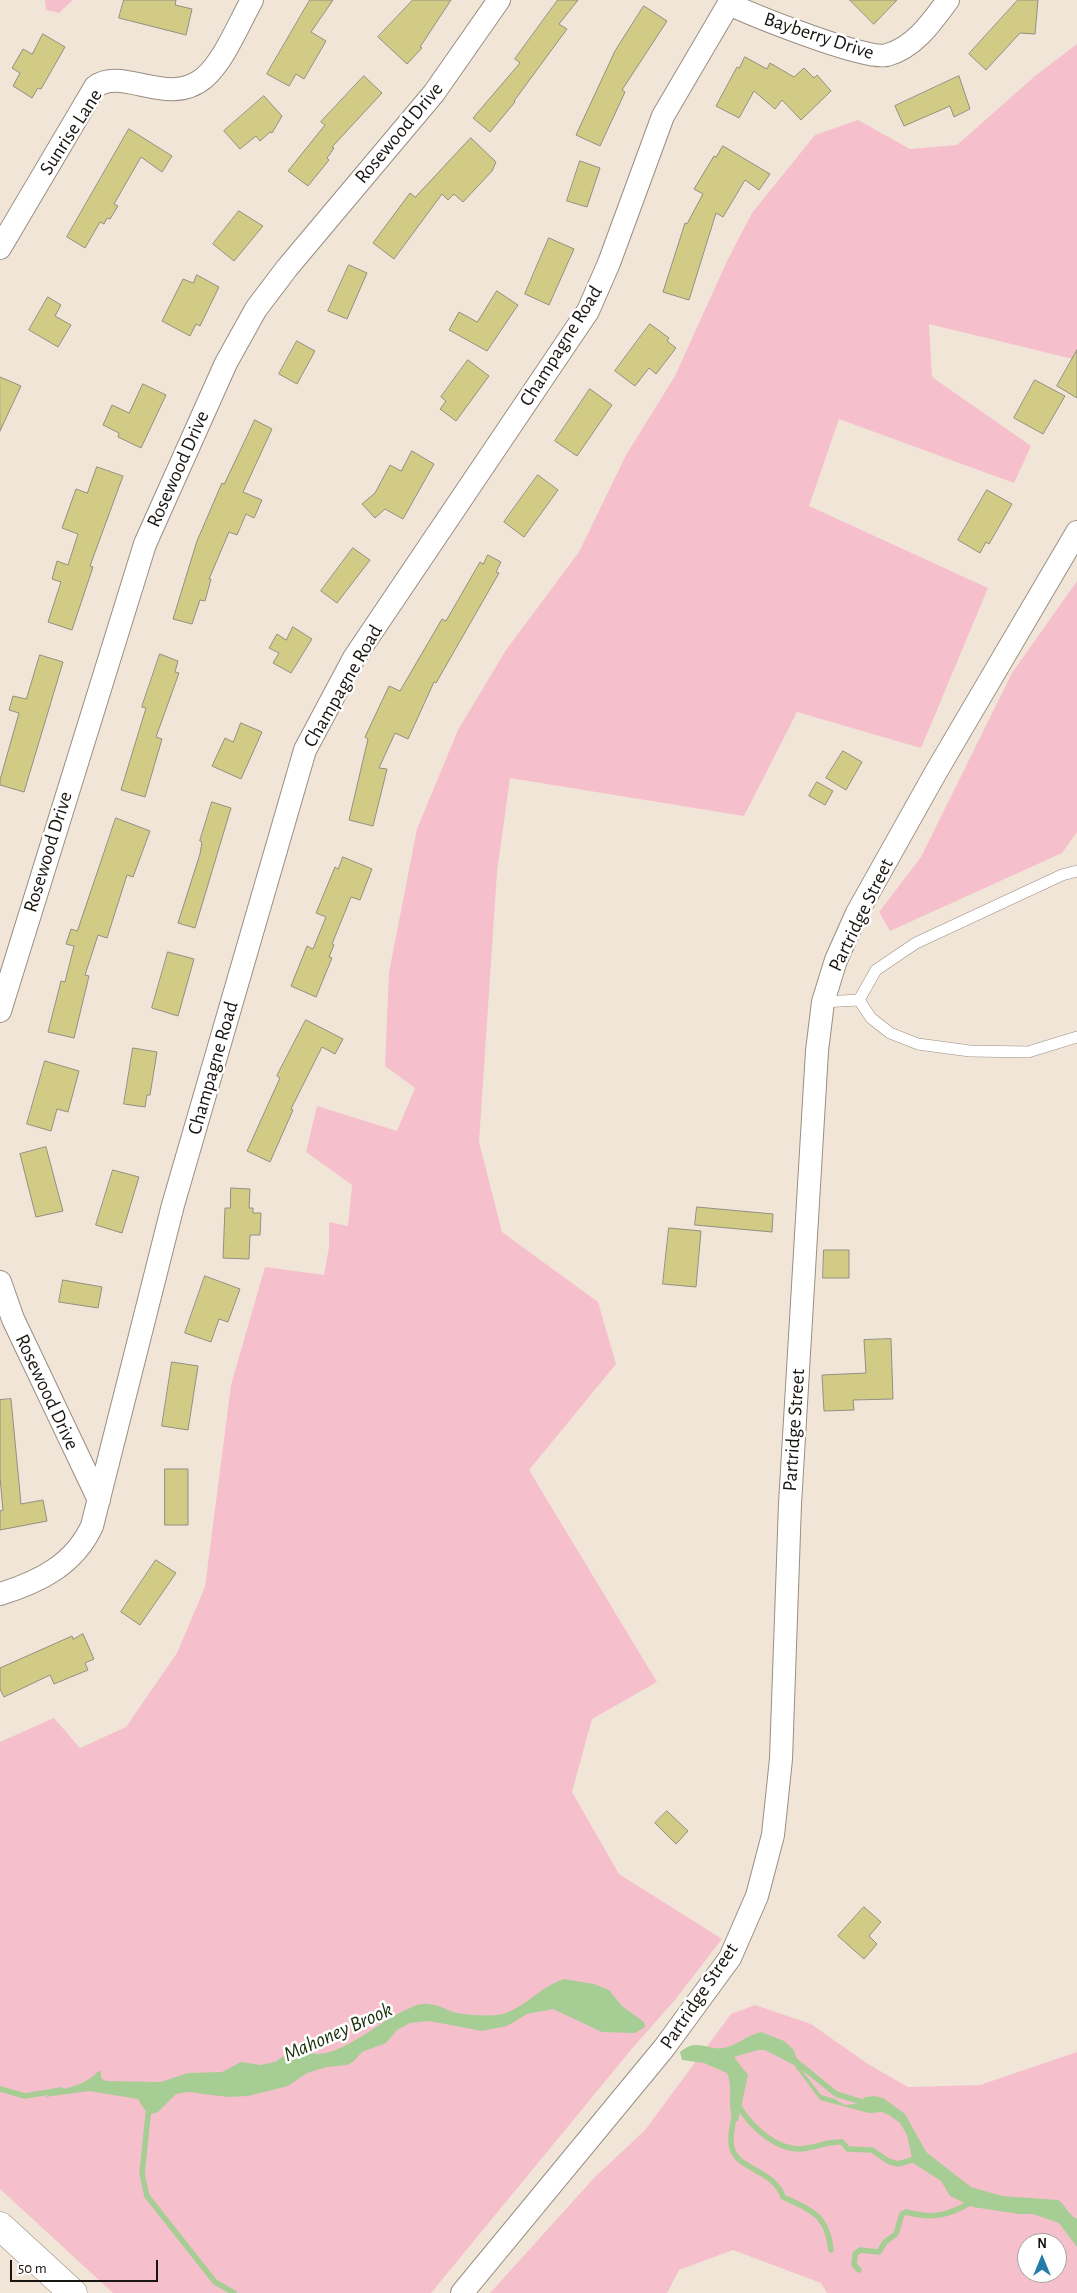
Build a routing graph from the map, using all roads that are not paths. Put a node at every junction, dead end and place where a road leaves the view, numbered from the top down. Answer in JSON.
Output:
{"nodes":[{"id":1,"x":252,"y":0,"type":"edge"},
{"id":2,"x":499,"y":0,"type":"edge"},
{"id":3,"x":948,"y":0,"type":"edge"},
{"id":4,"x":730,"y":2,"type":"edge"},
{"id":5,"x":0,"y":248,"type":"edge"},
{"id":6,"x":1077,"y":532,"type":"edge"},
{"id":7,"x":1077,"y":871,"type":"edge"},
{"id":8,"x":859,"y":1000,"type":"junction"},
{"id":9,"x":823,"y":1002,"type":"junction"},
{"id":10,"x":0,"y":1011,"type":"edge"},
{"id":11,"x":1077,"y":1037,"type":"edge"},
{"id":12,"x":0,"y":1282,"type":"edge"},
{"id":13,"x":99,"y":1500,"type":"junction"},
{"id":14,"x":0,"y":1594,"type":"edge"},
{"id":15,"x":0,"y":2226,"type":"edge"},
{"id":16,"x":73,"y":2293,"type":"edge"},
{"id":17,"x":462,"y":2293,"type":"edge"}],
"edges":[{"from":1,"to":5,"type":"street","name":"Sunrise Lane"},
{"from":2,"to":10,"type":"street","name":"Rosewood Drive"},
{"from":3,"to":4,"type":"street","name":"Bayberry Drive"},
{"from":4,"to":13,"type":"street","name":"Champagne Road"},
{"from":6,"to":9,"type":"street","name":"Partridge Street"},
{"from":7,"to":8,"type":"lane"},
{"from":8,"to":9,"type":"lane"},
{"from":8,"to":11,"type":"lane"},
{"from":9,"to":17,"type":"street","name":"Partridge Street"},
{"from":12,"to":13,"type":"street","name":"Rosewood Drive"},
{"from":13,"to":14,"type":"street","name":"Champagne Road"},
{"from":15,"to":16,"type":"main road"}]}
